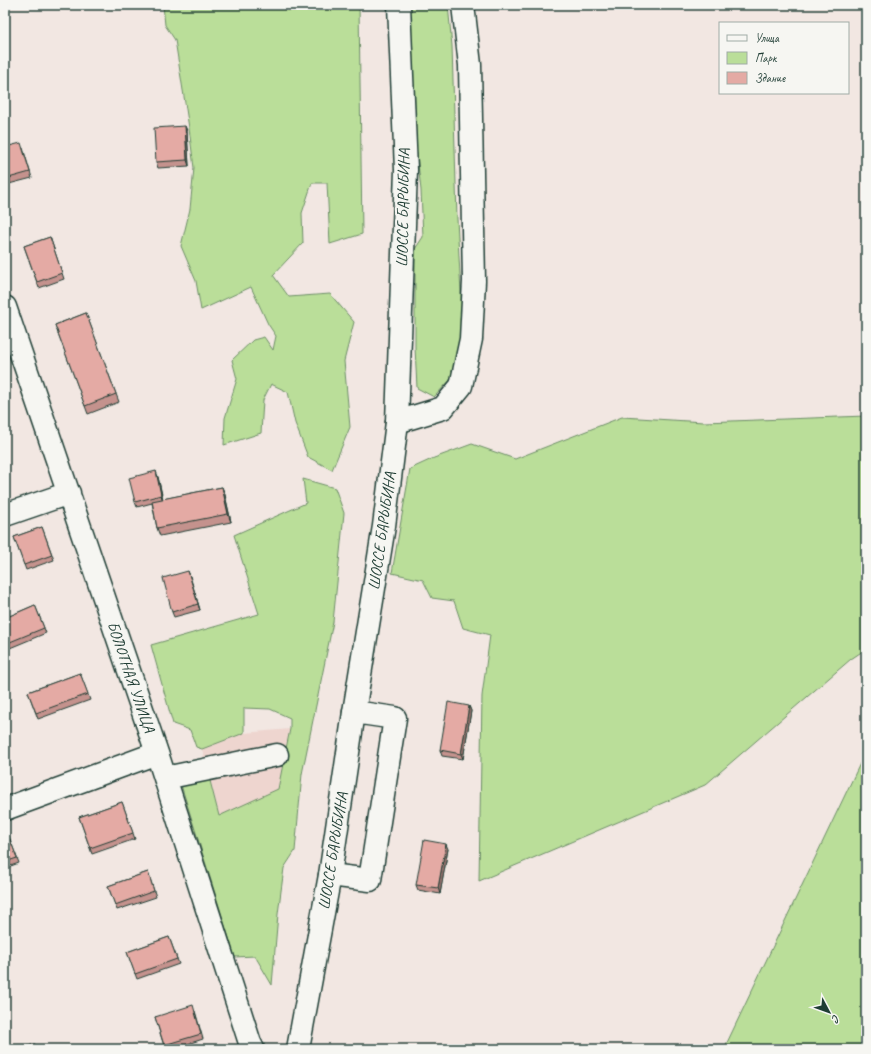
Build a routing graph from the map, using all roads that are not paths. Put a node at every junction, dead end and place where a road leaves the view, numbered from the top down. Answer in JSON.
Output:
{"nodes":[{"id":1,"x":463,"y":5,"type":"edge"},
{"id":2,"x":399,"y":6,"type":"edge"},
{"id":3,"x":5,"y":307,"type":"edge"},
{"id":4,"x":396,"y":422,"type":"junction"},
{"id":5,"x":68,"y":493,"type":"junction"},
{"id":6,"x":5,"y":515,"type":"edge"},
{"id":7,"x":354,"y":712,"type":"junction"},
{"id":8,"x":157,"y":753,"type":"junction"},
{"id":9,"x":277,"y":755,"type":"dead end"},
{"id":10,"x":165,"y":778,"type":"junction"},
{"id":11,"x":5,"y":809,"type":"edge"},
{"id":12,"x":330,"y":875,"type":"junction"},
{"id":13,"x":253,"y":1049,"type":"edge"},
{"id":14,"x":298,"y":1049,"type":"edge"}],
"edges":[{"from":1,"to":4,"type":"main road"},
{"from":2,"to":4,"type":"main road","name":"ШОССЕ БАРЫБИНА"},
{"from":3,"to":5,"type":"main road","name":"БОЛОТНАЯ УЛИЦА"},
{"from":4,"to":7,"type":"main road","name":"ШОССЕ БАРЫБИНА"},
{"from":5,"to":6,"type":"main road"},
{"from":5,"to":8,"type":"main road","name":"БОЛОТНАЯ УЛИЦА"},
{"from":7,"to":12,"type":"main road","name":"ШОССЕ БАРЫБИНА"},
{"from":7,"to":12,"type":"main road"},
{"from":8,"to":10,"type":"main road","name":"БОЛОТНАЯ УЛИЦА"},
{"from":8,"to":11,"type":"main road"},
{"from":9,"to":10,"type":"main road"},
{"from":10,"to":13,"type":"main road","name":"БОЛОТНАЯ УЛИЦА"},
{"from":12,"to":14,"type":"main road","name":"ШОССЕ БАРЫБИНА"}]}
